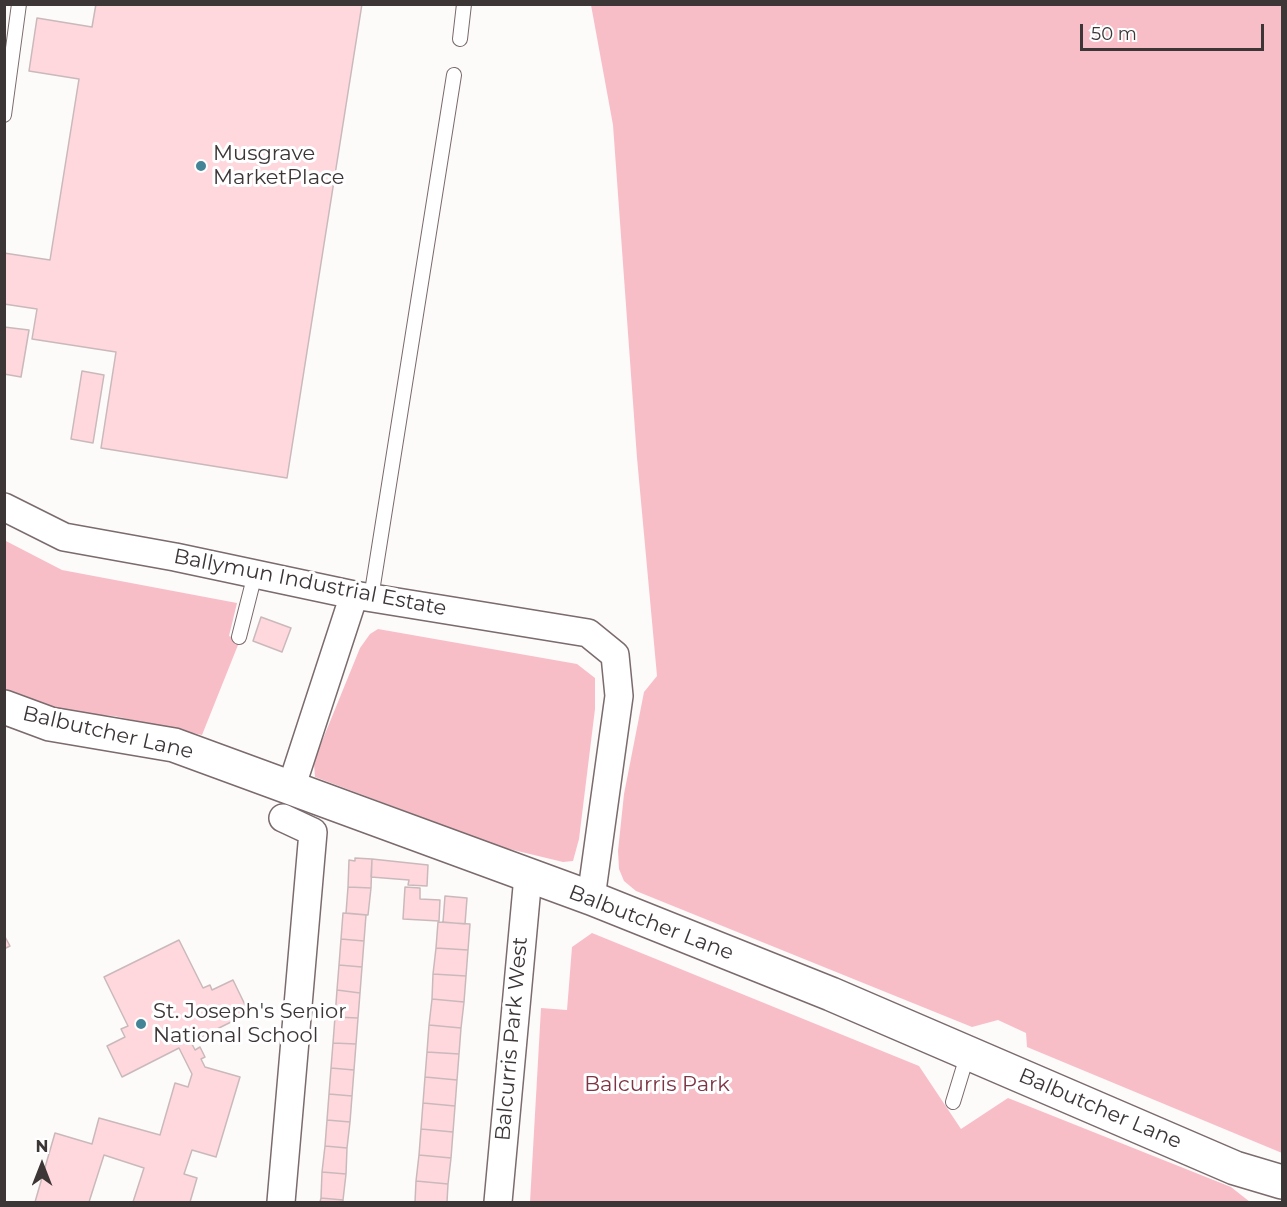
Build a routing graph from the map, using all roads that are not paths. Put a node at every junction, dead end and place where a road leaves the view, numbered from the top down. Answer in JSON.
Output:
{"nodes":[{"id":1,"x":19,"y":4,"type":"edge"},
{"id":2,"x":464,"y":4,"type":"edge"},
{"id":3,"x":460,"y":39,"type":"dead end"},
{"id":4,"x":454,"y":75,"type":"dead end"},
{"id":5,"x":4,"y":115,"type":"edge"},
{"id":6,"x":4,"y":507,"type":"edge"},
{"id":7,"x":255,"y":574,"type":"junction"},
{"id":8,"x":363,"y":597,"type":"junction"},
{"id":9,"x":239,"y":637,"type":"dead end"},
{"id":10,"x":4,"y":707,"type":"edge"},
{"id":11,"x":287,"y":803,"type":"junction"},
{"id":12,"x":528,"y":876,"type":"junction"},
{"id":13,"x":591,"y":898,"type":"junction"},
{"id":14,"x":968,"y":1053,"type":"junction"},
{"id":15,"x":953,"y":1102,"type":"dead end"},
{"id":16,"x":1278,"y":1186,"type":"edge"},
{"id":17,"x":281,"y":1203,"type":"edge"},
{"id":18,"x":498,"y":1203,"type":"edge"}],
"edges":[{"from":1,"to":5,"type":"lane"},
{"from":2,"to":3,"type":"lane"},
{"from":4,"to":8,"type":"lane"},
{"from":6,"to":7,"type":"street","name":"Ballymun Industrial Estate"},
{"from":7,"to":8,"type":"street","name":"Ballymun Industrial Estate"},
{"from":7,"to":9,"type":"lane"},
{"from":8,"to":11,"type":"street"},
{"from":8,"to":13,"type":"street","name":"Ballymun Industrial Estate"},
{"from":10,"to":11,"type":"street","name":"Balbutcher Lane"},
{"from":11,"to":12,"type":"street","name":"Balbutcher Lane"},
{"from":11,"to":17,"type":"street"},
{"from":12,"to":13,"type":"street","name":"Balbutcher Lane"},
{"from":12,"to":18,"type":"street","name":"Balcurris Park West"},
{"from":13,"to":14,"type":"street","name":"Balbutcher Lane"},
{"from":14,"to":15,"type":"lane"},
{"from":14,"to":16,"type":"street","name":"Balbutcher Lane"}]}
